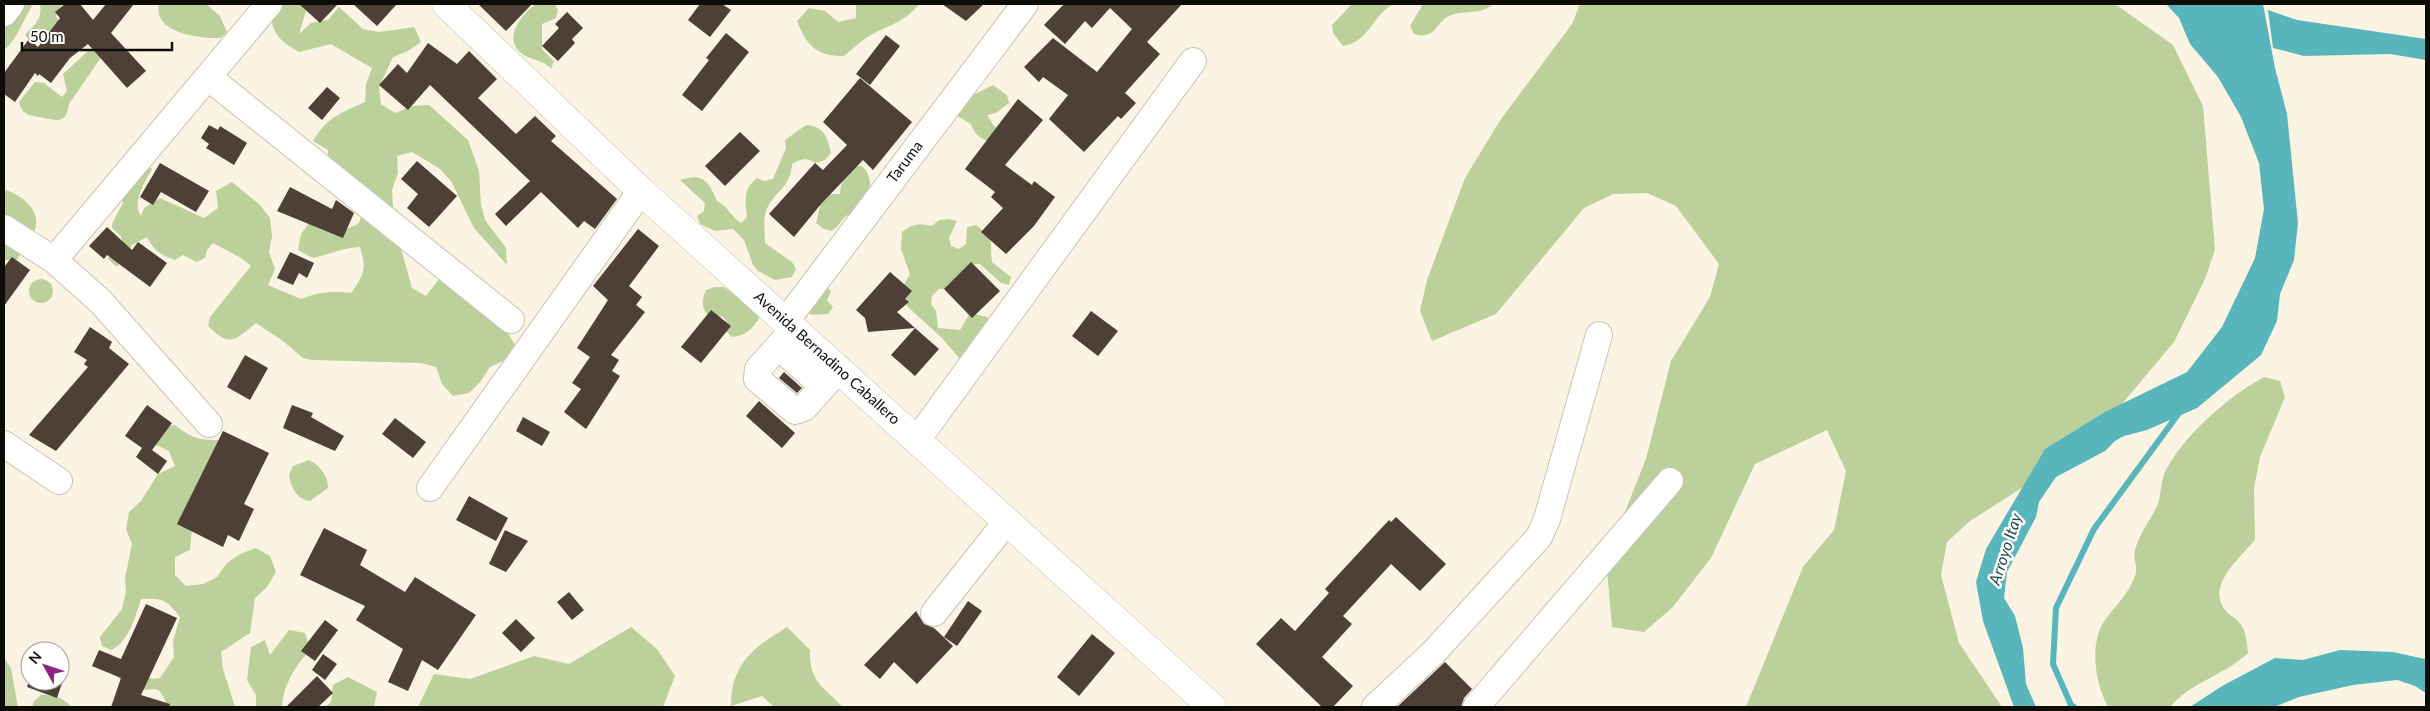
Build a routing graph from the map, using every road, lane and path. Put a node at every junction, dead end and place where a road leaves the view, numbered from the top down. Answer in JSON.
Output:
{"nodes":[{"id":1,"x":11,"y":4,"type":"edge"},
{"id":2,"x":268,"y":4,"type":"edge"},
{"id":3,"x":446,"y":4,"type":"edge"},
{"id":4,"x":1025,"y":4,"type":"edge"},
{"id":5,"x":4,"y":13,"type":"edge"},
{"id":6,"x":1193,"y":61,"type":"dead end"},
{"id":7,"x":208,"y":77,"type":"junction"},
{"id":8,"x":641,"y":191,"type":"junction"},
{"id":9,"x":4,"y":228,"type":"edge"},
{"id":10,"x":54,"y":260,"type":"junction"},
{"id":11,"x":511,"y":320,"type":"dead end"},
{"id":12,"x":786,"y":332,"type":"junction"},
{"id":13,"x":1599,"y":335,"type":"dead end"},
{"id":14,"x":832,"y":378,"type":"junction"},
{"id":15,"x":209,"y":424,"type":"dead end"},
{"id":16,"x":918,"y":440,"type":"junction"},
{"id":17,"x":4,"y":444,"type":"edge"},
{"id":18,"x":59,"y":481,"type":"dead end"},
{"id":19,"x":1670,"y":481,"type":"dead end"},
{"id":20,"x":430,"y":488,"type":"dead end"},
{"id":21,"x":1007,"y":521,"type":"junction"},
{"id":22,"x":934,"y":613,"type":"dead end"},
{"id":23,"x":1212,"y":707,"type":"edge"},
{"id":24,"x":1375,"y":707,"type":"edge"},
{"id":25,"x":1476,"y":707,"type":"edge"}],
"edges":[{"from":1,"to":5,"type":"street"},
{"from":2,"to":7,"type":"street"},
{"from":3,"to":8,"type":"main road","name":"Avenida Bernadino Caballero"},
{"from":4,"to":12,"type":"street","name":"Taruma"},
{"from":6,"to":16,"type":"street"},
{"from":7,"to":10,"type":"street"},
{"from":7,"to":11,"type":"street"},
{"from":8,"to":12,"type":"main road","name":"Avenida Bernadino Caballero"},
{"from":8,"to":20,"type":"street"},
{"from":9,"to":10,"type":"street"},
{"from":10,"to":15,"type":"street"},
{"from":12,"to":14,"type":"main road","name":"Avenida Bernadino Caballero"},
{"from":12,"to":14,"type":"street","name":"Taruma"},
{"from":13,"to":24,"type":"street"},
{"from":14,"to":16,"type":"main road","name":"Avenida Bernadino Caballero"},
{"from":16,"to":21,"type":"main road","name":"Avenida Bernadino Caballero"},
{"from":17,"to":18,"type":"street"},
{"from":19,"to":25,"type":"street"},
{"from":21,"to":22,"type":"street"},
{"from":21,"to":23,"type":"main road","name":"Avenida Bernadino Caballero"}]}
